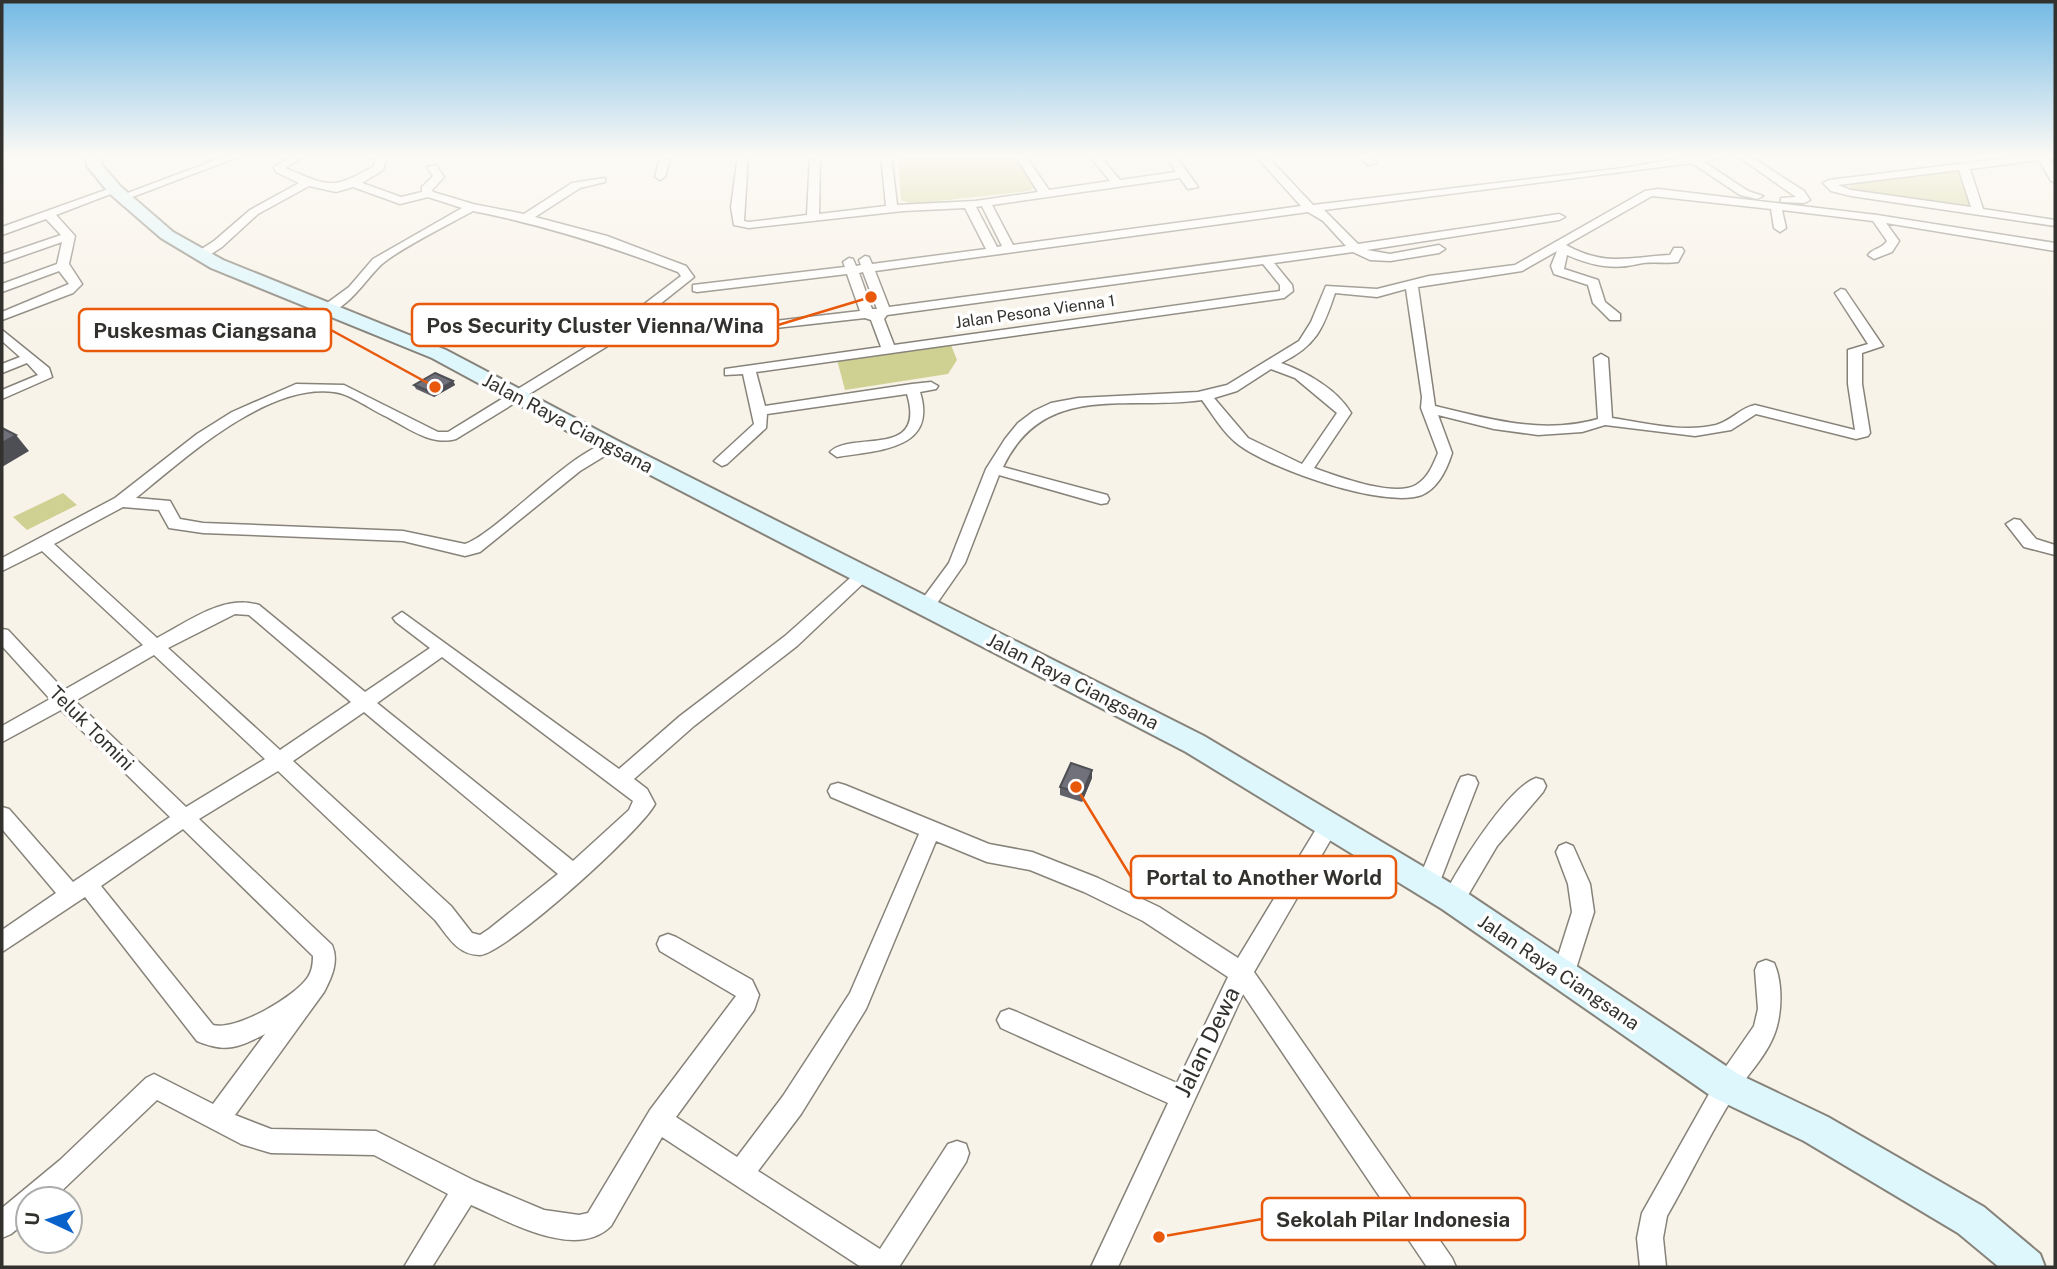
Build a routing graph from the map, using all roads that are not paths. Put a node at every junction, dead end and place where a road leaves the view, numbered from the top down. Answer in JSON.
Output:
{"nodes":[{"id":1,"x":47,"y":214,"type":"joint"},
{"id":2,"x":143,"y":214,"type":"edge"},
{"id":3,"x":252,"y":214,"type":"edge"},
{"id":4,"x":459,"y":214,"type":"edge"},
{"id":5,"x":507,"y":214,"type":"edge"},
{"id":6,"x":532,"y":214,"type":"edge"},
{"id":7,"x":737,"y":214,"type":"edge"},
{"id":8,"x":813,"y":214,"type":"edge"},
{"id":9,"x":846,"y":214,"type":"edge"},
{"id":10,"x":974,"y":214,"type":"edge"},
{"id":11,"x":991,"y":214,"type":"edge"},
{"id":12,"x":1250,"y":214,"type":"edge"},
{"id":13,"x":1323,"y":214,"type":"edge"},
{"id":14,"x":1614,"y":214,"type":"edge"},
{"id":15,"x":1777,"y":214,"type":"edge"},
{"id":16,"x":1845,"y":214,"type":"edge"},
{"id":17,"x":1994,"y":214,"type":"edge"},
{"id":18,"x":1559,"y":217,"type":"dead end"},
{"id":19,"x":526,"y":218,"type":"junction"},
{"id":20,"x":813,"y":218,"type":"junction"},
{"id":21,"x":1877,"y":218,"type":"junction"},
{"id":22,"x":2055,"y":223,"type":"edge"},
{"id":23,"x":1780,"y":228,"type":"dead end"},
{"id":24,"x":2,"y":231,"type":"edge"},
{"id":25,"x":69,"y":236,"type":"junction"},
{"id":26,"x":1007,"y":245,"type":"junction"},
{"id":27,"x":1560,"y":247,"type":"junction"},
{"id":28,"x":2055,"y":247,"type":"edge"},
{"id":29,"x":991,"y":248,"type":"junction"},
{"id":30,"x":1356,"y":248,"type":"junction"},
{"id":31,"x":1678,"y":251,"type":"dead end"},
{"id":32,"x":201,"y":255,"type":"junction"},
{"id":33,"x":1874,"y":255,"type":"dead end"},
{"id":34,"x":2,"y":260,"type":"edge"},
{"id":35,"x":1266,"y":260,"type":"junction"},
{"id":36,"x":867,"y":264,"type":"junction"},
{"id":37,"x":62,"y":266,"type":"junction"},
{"id":38,"x":850,"y":266,"type":"junction"},
{"id":39,"x":1412,"y":286,"type":"junction"},
{"id":40,"x":2,"y":288,"type":"edge"},
{"id":41,"x":697,"y":288,"type":"dead end"},
{"id":42,"x":1841,"y":293,"type":"dead end"},
{"id":43,"x":328,"y":309,"type":"junction"},
{"id":44,"x":876,"y":314,"type":"junction"},
{"id":45,"x":2,"y":316,"type":"edge"},
{"id":46,"x":1615,"y":317,"type":"dead end"},
{"id":47,"x":3,"y":338,"type":"edge"},
{"id":48,"x":665,"y":338,"type":"dead end"},
{"id":49,"x":888,"y":349,"type":"junction"},
{"id":50,"x":28,"y":358,"type":"junction"},
{"id":51,"x":1601,"y":358,"type":"dead end"},
{"id":52,"x":1269,"y":363,"type":"junction"},
{"id":53,"x":2,"y":369,"type":"edge"},
{"id":54,"x":748,"y":369,"type":"junction"},
{"id":55,"x":730,"y":372,"type":"dead end"},
{"id":56,"x":931,"y":386,"type":"dead end"},
{"id":57,"x":912,"y":388,"type":"junction"},
{"id":58,"x":2,"y":395,"type":"edge"},
{"id":59,"x":1205,"y":395,"type":"junction"},
{"id":60,"x":518,"y":397,"type":"junction"},
{"id":61,"x":1428,"y":408,"type":"junction"},
{"id":62,"x":759,"y":411,"type":"junction"},
{"id":63,"x":1605,"y":421,"type":"junction"},
{"id":64,"x":611,"y":446,"type":"junction"},
{"id":65,"x":837,"y":452,"type":"dead end"},
{"id":66,"x":722,"y":461,"type":"dead end"},
{"id":67,"x":995,"y":469,"type":"junction"},
{"id":68,"x":1305,"y":470,"type":"junction"},
{"id":69,"x":1101,"y":499,"type":"dead end"},
{"id":70,"x":121,"y":502,"type":"junction"},
{"id":71,"x":2014,"y":524,"type":"dead end"},
{"id":72,"x":43,"y":543,"type":"junction"},
{"id":73,"x":2055,"y":550,"type":"edge"},
{"id":74,"x":2,"y":565,"type":"edge"},
{"id":75,"x":864,"y":575,"type":"junction"},
{"id":76,"x":928,"y":605,"type":"junction"},
{"id":77,"x":402,"y":618,"type":"dead end"},
{"id":78,"x":2,"y":635,"type":"edge"},
{"id":79,"x":154,"y":647,"type":"junction"},
{"id":80,"x":443,"y":648,"type":"junction"},
{"id":81,"x":62,"y":700,"type":"junction"},
{"id":82,"x":363,"y":701,"type":"junction"},
{"id":83,"x":2,"y":735,"type":"edge"},
{"id":84,"x":280,"y":760,"type":"junction"},
{"id":85,"x":620,"y":780,"type":"junction"},
{"id":86,"x":1468,"y":783,"type":"dead end"},
{"id":87,"x":1536,"y":786,"type":"dead end"},
{"id":88,"x":838,"y":791,"type":"dead end"},
{"id":89,"x":2,"y":815,"type":"edge"},
{"id":90,"x":184,"y":818,"type":"junction"},
{"id":91,"x":1328,"y":827,"type":"junction"},
{"id":92,"x":930,"y":829,"type":"junction"},
{"id":93,"x":1566,"y":852,"type":"dead end"},
{"id":94,"x":573,"y":873,"type":"junction"},
{"id":95,"x":1428,"y":884,"type":"junction"},
{"id":96,"x":80,"y":890,"type":"junction"},
{"id":97,"x":1453,"y":900,"type":"junction"},
{"id":98,"x":2,"y":942,"type":"edge"},
{"id":99,"x":668,"y":944,"type":"dead end"},
{"id":100,"x":1766,"y":970,"type":"dead end"},
{"id":101,"x":1241,"y":972,"type":"junction"},
{"id":102,"x":1563,"y":975,"type":"junction"},
{"id":103,"x":308,"y":994,"type":"junction"},
{"id":104,"x":1009,"y":1020,"type":"dead end"},
{"id":105,"x":1726,"y":1086,"type":"junction"},
{"id":106,"x":1181,"y":1097,"type":"junction"},
{"id":107,"x":217,"y":1119,"type":"junction"},
{"id":108,"x":660,"y":1119,"type":"junction"},
{"id":109,"x":957,"y":1153,"type":"dead end"},
{"id":110,"x":740,"y":1174,"type":"junction"},
{"id":111,"x":49,"y":1185,"type":"edge"},
{"id":112,"x":466,"y":1190,"type":"junction"},
{"id":113,"x":416,"y":1267,"type":"edge"},
{"id":114,"x":1104,"y":1267,"type":"edge"},
{"id":115,"x":1443,"y":1267,"type":"edge"},
{"id":116,"x":1653,"y":1267,"type":"edge"},
{"id":117,"x":2027,"y":1267,"type":"edge"}],
"edges":[{"from":1,"to":24,"type":"street"},
{"from":1,"to":25,"type":"street"},
{"from":2,"to":32,"type":"main road","name":"Jalan Raya Ciangsana"},
{"from":3,"to":32,"type":"street"},
{"from":4,"to":43,"type":"street"},
{"from":5,"to":19,"type":"street"},
{"from":6,"to":19,"type":"street"},
{"from":7,"to":20,"type":"street"},
{"from":8,"to":20,"type":"street"},
{"from":9,"to":20,"type":"street"},
{"from":10,"to":29,"type":"street"},
{"from":11,"to":26,"type":"street"},
{"from":12,"to":26,"type":"street"},
{"from":13,"to":30,"type":"street"},
{"from":14,"to":27,"type":"street"},
{"from":15,"to":23,"type":"street"},
{"from":16,"to":21,"type":"street"},
{"from":17,"to":22,"type":"street"},
{"from":18,"to":30,"type":"street"},
{"from":19,"to":60,"type":"street"},
{"from":21,"to":28,"type":"street"},
{"from":21,"to":33,"type":"street"},
{"from":25,"to":34,"type":"street"},
{"from":25,"to":37,"type":"street"},
{"from":26,"to":29,"type":"street"},
{"from":27,"to":31,"type":"street"},
{"from":27,"to":39,"type":"street"},
{"from":27,"to":46,"type":"street"},
{"from":29,"to":36,"type":"street"},
{"from":30,"to":35,"type":"street"},
{"from":32,"to":43,"type":"main road","name":"Jalan Raya Ciangsana"},
{"from":35,"to":44,"type":"street"},
{"from":35,"to":49,"type":"street","name":"Jalan Pesona Vienna 1"},
{"from":36,"to":38,"type":"street"},
{"from":36,"to":44,"type":"street"},
{"from":37,"to":40,"type":"street"},
{"from":37,"to":45,"type":"street"},
{"from":38,"to":41,"type":"street"},
{"from":38,"to":44,"type":"street"},
{"from":39,"to":52,"type":"street"},
{"from":39,"to":61,"type":"street"},
{"from":42,"to":63,"type":"street"},
{"from":43,"to":60,"type":"main road","name":"Jalan Raya Ciangsana"},
{"from":44,"to":48,"type":"street"},
{"from":44,"to":49,"type":"street"},
{"from":47,"to":50,"type":"street"},
{"from":49,"to":54,"type":"street","name":"Jalan Pesona Vienna 1"},
{"from":50,"to":53,"type":"street"},
{"from":50,"to":58,"type":"street"},
{"from":51,"to":63,"type":"street"},
{"from":52,"to":59,"type":"street"},
{"from":52,"to":68,"type":"street"},
{"from":54,"to":55,"type":"street","name":"Jalan Pesona Vienna 1"},
{"from":54,"to":62,"type":"street"},
{"from":56,"to":57,"type":"street"},
{"from":57,"to":62,"type":"street"},
{"from":57,"to":65,"type":"street"},
{"from":59,"to":67,"type":"street"},
{"from":59,"to":68,"type":"street"},
{"from":60,"to":64,"type":"main road","name":"Jalan Raya Ciangsana"},
{"from":60,"to":70,"type":"street"},
{"from":61,"to":63,"type":"street"},
{"from":61,"to":68,"type":"street"},
{"from":62,"to":66,"type":"street"},
{"from":64,"to":70,"type":"street"},
{"from":64,"to":75,"type":"main road","name":"Jalan Raya Ciangsana"},
{"from":67,"to":69,"type":"street"},
{"from":67,"to":76,"type":"street"},
{"from":70,"to":72,"type":"street"},
{"from":71,"to":73,"type":"street"},
{"from":72,"to":74,"type":"street"},
{"from":72,"to":79,"type":"street"},
{"from":75,"to":76,"type":"main road","name":"Jalan Raya Ciangsana"},
{"from":75,"to":85,"type":"street"},
{"from":76,"to":91,"type":"main road","name":"Jalan Raya Ciangsana"},
{"from":77,"to":80,"type":"street"},
{"from":78,"to":81,"type":"street","name":"Teluk Tomini"},
{"from":79,"to":81,"type":"street"},
{"from":79,"to":82,"type":"street"},
{"from":79,"to":84,"type":"street"},
{"from":80,"to":82,"type":"street"},
{"from":80,"to":85,"type":"street"},
{"from":81,"to":83,"type":"street"},
{"from":81,"to":90,"type":"street","name":"Teluk Tomini"},
{"from":82,"to":84,"type":"street"},
{"from":82,"to":94,"type":"street"},
{"from":84,"to":90,"type":"street"},
{"from":84,"to":94,"type":"street"},
{"from":85,"to":94,"type":"street"},
{"from":86,"to":95,"type":"street"},
{"from":87,"to":97,"type":"street"},
{"from":88,"to":92,"type":"street"},
{"from":89,"to":96,"type":"street"},
{"from":90,"to":96,"type":"street"},
{"from":90,"to":103,"type":"street","name":"Teluk Tomini"},
{"from":91,"to":95,"type":"main road","name":"Jalan Raya Ciangsana"},
{"from":91,"to":101,"type":"street","name":"Jalan Dewa"},
{"from":92,"to":101,"type":"street"},
{"from":92,"to":110,"type":"street"},
{"from":93,"to":102,"type":"street"},
{"from":95,"to":97,"type":"main road","name":"Jalan Raya Ciangsana"},
{"from":96,"to":98,"type":"street"},
{"from":96,"to":103,"type":"street"},
{"from":97,"to":102,"type":"main road","name":"Jalan Raya Ciangsana"},
{"from":99,"to":108,"type":"street"},
{"from":100,"to":105,"type":"street"},
{"from":101,"to":106,"type":"street","name":"Jalan Dewa"},
{"from":101,"to":115,"type":"street"},
{"from":102,"to":105,"type":"main road","name":"Jalan Raya Ciangsana"},
{"from":103,"to":107,"type":"street"},
{"from":104,"to":106,"type":"street"},
{"from":105,"to":116,"type":"street"},
{"from":105,"to":117,"type":"main road","name":"Jalan Raya Ciangsana"},
{"from":106,"to":114,"type":"street","name":"Jalan Dewa"},
{"from":107,"to":111,"type":"street"},
{"from":107,"to":112,"type":"street"},
{"from":108,"to":110,"type":"street"},
{"from":108,"to":112,"type":"street"},
{"from":109,"to":110,"type":"street"},
{"from":112,"to":113,"type":"street"}]}
